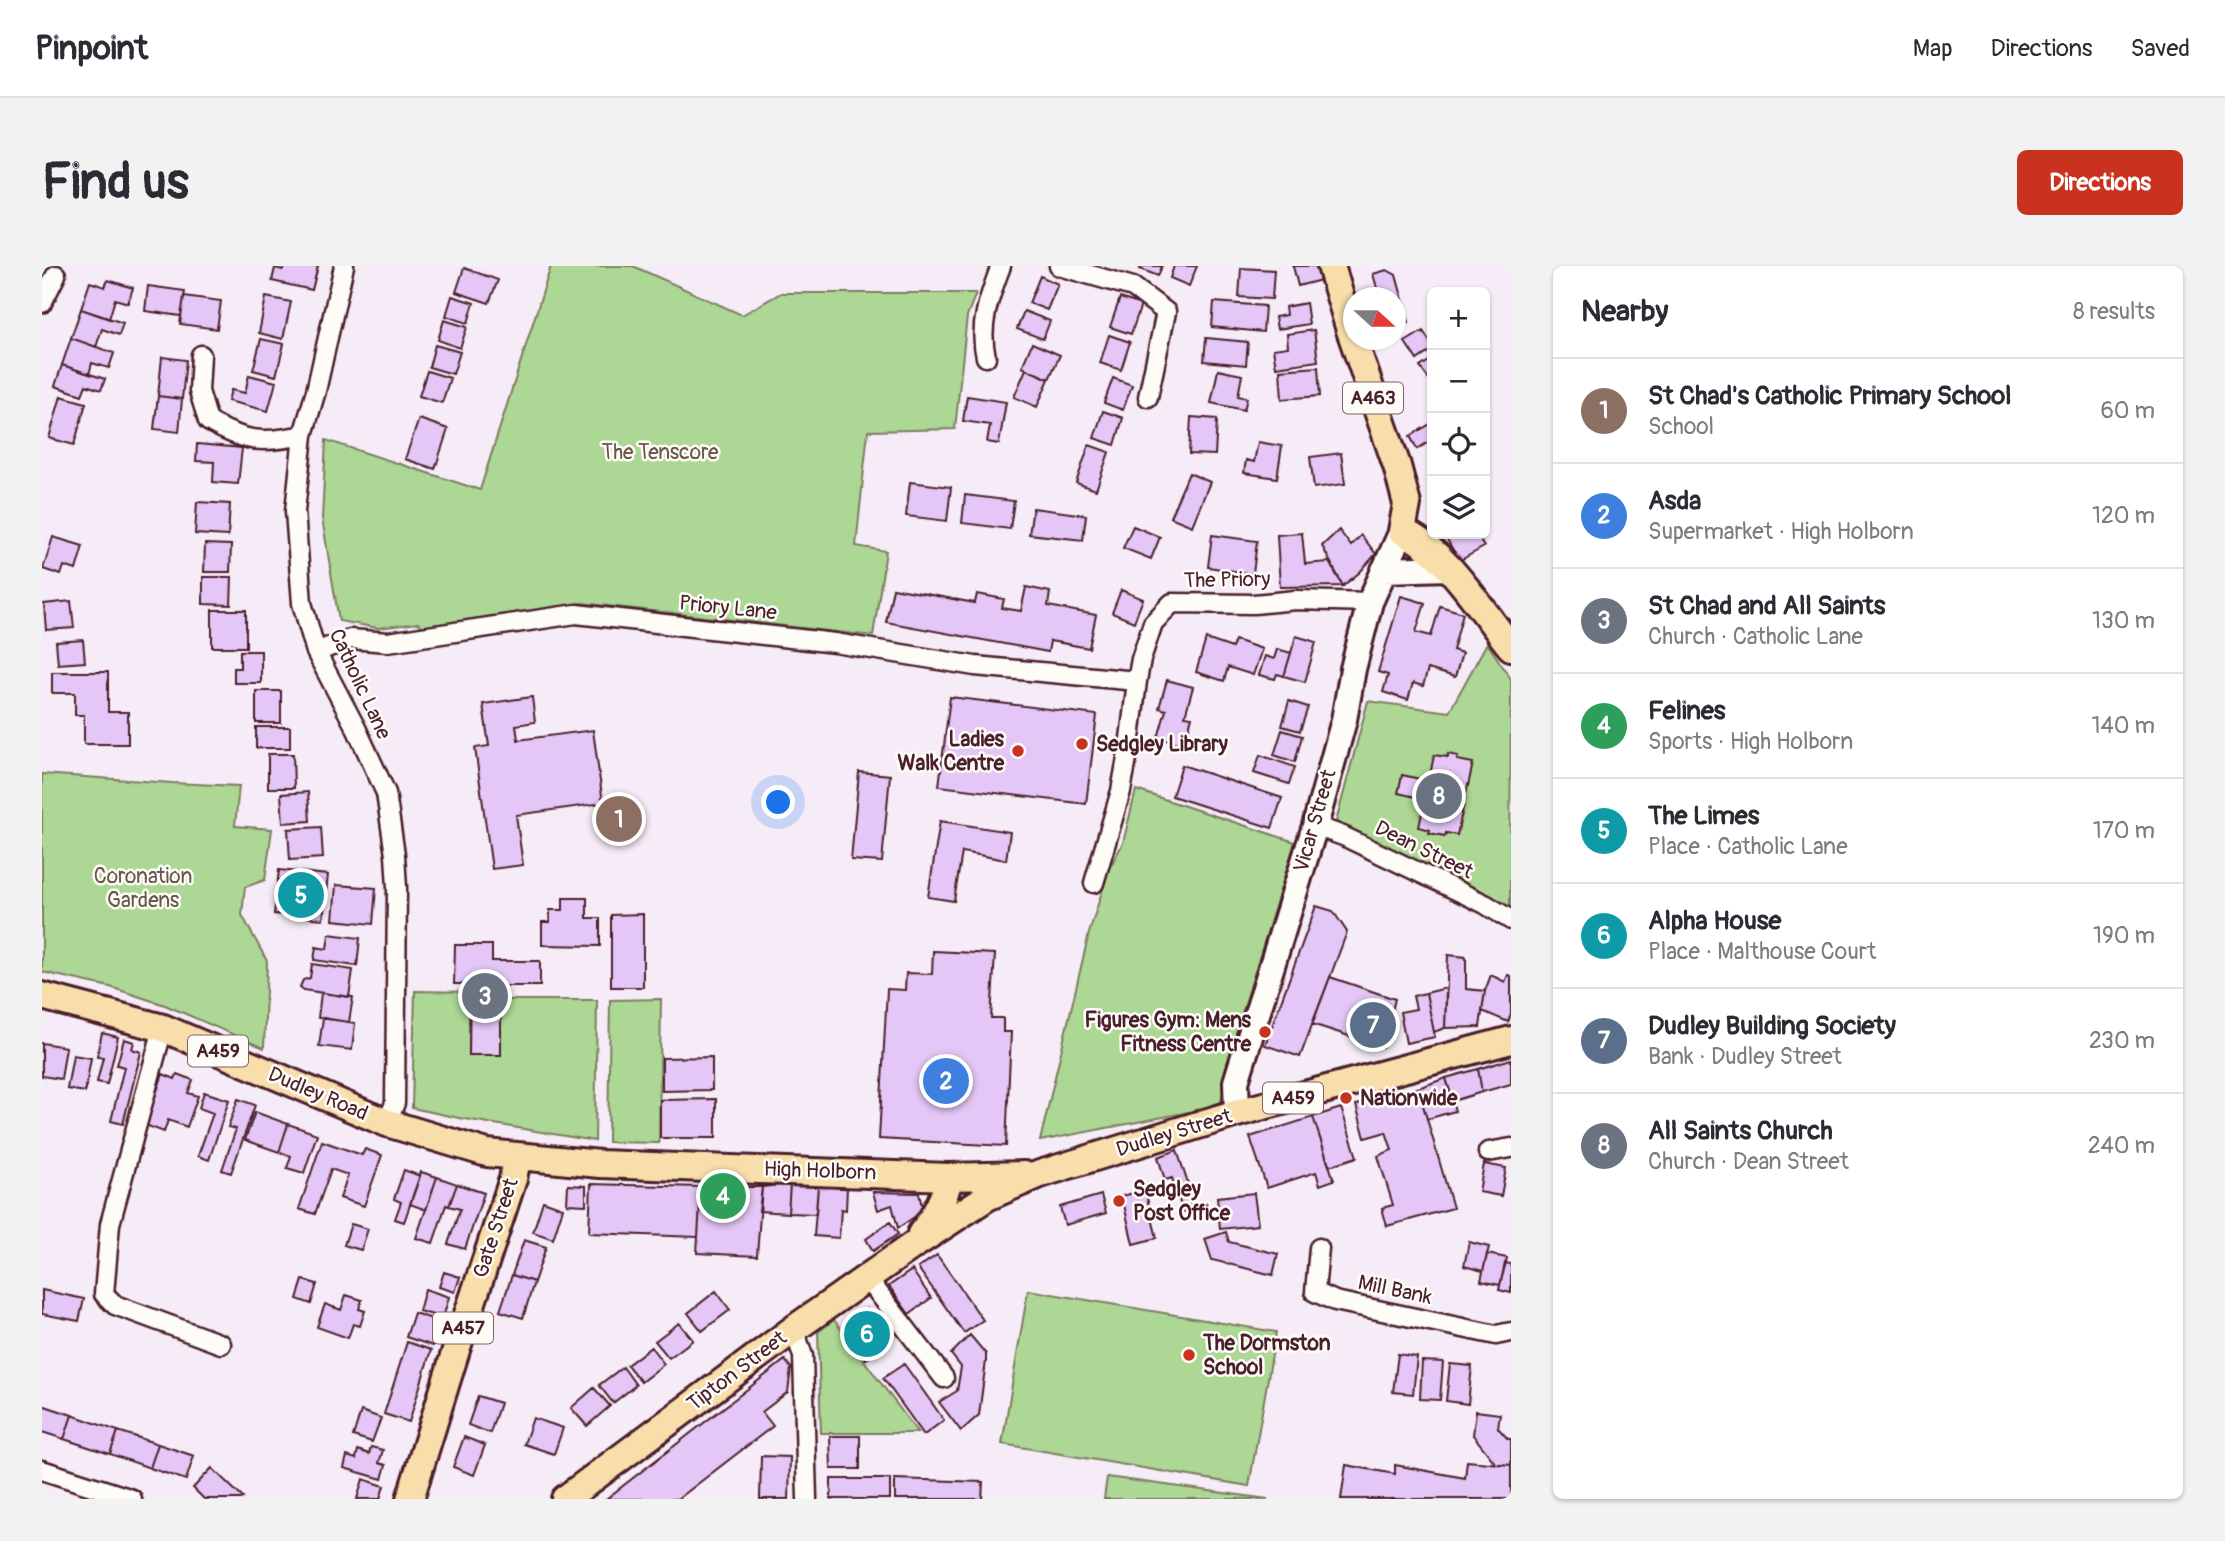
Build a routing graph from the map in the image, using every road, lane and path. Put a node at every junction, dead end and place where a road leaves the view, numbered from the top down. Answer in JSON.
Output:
{"nodes":[{"id":1,"x":344,"y":266,"type":"edge"},
{"id":2,"x":1002,"y":266,"type":"edge"},
{"id":3,"x":1059,"y":266,"type":"edge"},
{"id":4,"x":1331,"y":266,"type":"edge"},
{"id":5,"x":56,"y":275,"type":"dead end"},
{"id":6,"x":42,"y":303,"type":"edge"},
{"id":7,"x":201,"y":355,"type":"dead end"},
{"id":8,"x":986,"y":356,"type":"dead end"},
{"id":9,"x":1148,"y":397,"type":"dead end"},
{"id":10,"x":303,"y":435,"type":"junction"},
{"id":11,"x":1404,"y":521,"type":"junction"},
{"id":12,"x":1427,"y":524,"type":"edge"},
{"id":13,"x":1437,"y":539,"type":"edge"},
{"id":14,"x":1449,"y":568,"type":"junction"},
{"id":15,"x":1384,"y":570,"type":"junction"},
{"id":16,"x":1370,"y":602,"type":"junction"},
{"id":17,"x":1511,"y":647,"type":"edge"},
{"id":18,"x":316,"y":652,"type":"junction"},
{"id":19,"x":1137,"y":681,"type":"junction"},
{"id":20,"x":1315,"y":826,"type":"junction"},
{"id":21,"x":1094,"y":883,"type":"dead end"},
{"id":22,"x":1511,"y":920,"type":"edge"},
{"id":23,"x":42,"y":996,"type":"edge"},
{"id":24,"x":163,"y":1028,"type":"junction"},
{"id":25,"x":1511,"y":1040,"type":"edge"},
{"id":26,"x":1237,"y":1114,"type":"junction"},
{"id":27,"x":387,"y":1123,"type":"junction"},
{"id":28,"x":1511,"y":1148,"type":"edge"},
{"id":29,"x":1488,"y":1152,"type":"dead end"},
{"id":30,"x":517,"y":1157,"type":"junction"},
{"id":31,"x":1040,"y":1174,"type":"junction"},
{"id":32,"x":949,"y":1177,"type":"junction"},
{"id":33,"x":912,"y":1246,"type":"junction"},
{"id":34,"x":1319,"y":1248,"type":"dead end"},
{"id":35,"x":867,"y":1278,"type":"junction"},
{"id":36,"x":794,"y":1329,"type":"junction"},
{"id":37,"x":1511,"y":1332,"type":"edge"},
{"id":38,"x":221,"y":1344,"type":"dead end"},
{"id":39,"x":944,"y":1378,"type":"dead end"},
{"id":40,"x":42,"y":1470,"type":"edge"},
{"id":41,"x":132,"y":1499,"type":"edge"},
{"id":42,"x":410,"y":1499,"type":"edge"},
{"id":43,"x":565,"y":1499,"type":"edge"},
{"id":44,"x":807,"y":1499,"type":"edge"}],
"edges":[{"from":1,"to":10,"type":"street","name":"Catholic Lane"},
{"from":2,"to":8,"type":"street"},
{"from":3,"to":9,"type":"street"},
{"from":4,"to":11,"type":"main road","number":"A463"},
{"from":5,"to":6,"type":"street"},
{"from":7,"to":10,"type":"street"},
{"from":10,"to":18,"type":"street","name":"Catholic Lane"},
{"from":11,"to":12,"type":"main road"},
{"from":11,"to":14,"type":"main road"},
{"from":11,"to":15,"type":"main road","name":"Vicar Street"},
{"from":13,"to":14,"type":"main road"},
{"from":14,"to":15,"type":"main road"},
{"from":14,"to":17,"type":"main road"},
{"from":15,"to":16,"type":"main road","name":"Vicar Street"},
{"from":16,"to":19,"type":"street","name":"The Priory"},
{"from":16,"to":20,"type":"main road","name":"Vicar Street"},
{"from":18,"to":19,"type":"street","name":"Priory Lane"},
{"from":18,"to":27,"type":"street","name":"Catholic Lane"},
{"from":19,"to":21,"type":"street","name":"The Priory"},
{"from":20,"to":22,"type":"street","name":"Dean Street"},
{"from":20,"to":26,"type":"main road","name":"Vicar Street"},
{"from":23,"to":24,"type":"main road","name":"Dudley Road","number":"A459"},
{"from":24,"to":27,"type":"main road","name":"Dudley Road","number":"A459"},
{"from":24,"to":38,"type":"street"},
{"from":25,"to":26,"type":"main road","name":"Dudley Street","number":"A459"},
{"from":26,"to":31,"type":"main road","name":"Dudley Street","number":"A459"},
{"from":27,"to":30,"type":"main road","name":"Dudley Road","number":"A459"},
{"from":28,"to":29,"type":"street"},
{"from":30,"to":32,"type":"main road","name":"High Holborn","number":"A459"},
{"from":30,"to":42,"type":"main road","name":"Gate Street","number":"A457"},
{"from":31,"to":32,"type":"main road","name":"High Holborn","number":"A459"},
{"from":31,"to":33,"type":"main road","name":"Tipton Street"},
{"from":32,"to":33,"type":"main road","name":"Tipton Street"},
{"from":33,"to":35,"type":"main road","name":"Tipton Street"},
{"from":34,"to":37,"type":"street","name":"Mill Bank"},
{"from":35,"to":36,"type":"main road","name":"Tipton Street"},
{"from":35,"to":39,"type":"street"},
{"from":36,"to":43,"type":"main road","name":"Tipton Street"},
{"from":36,"to":44,"type":"street"},
{"from":40,"to":41,"type":"street"}]}
